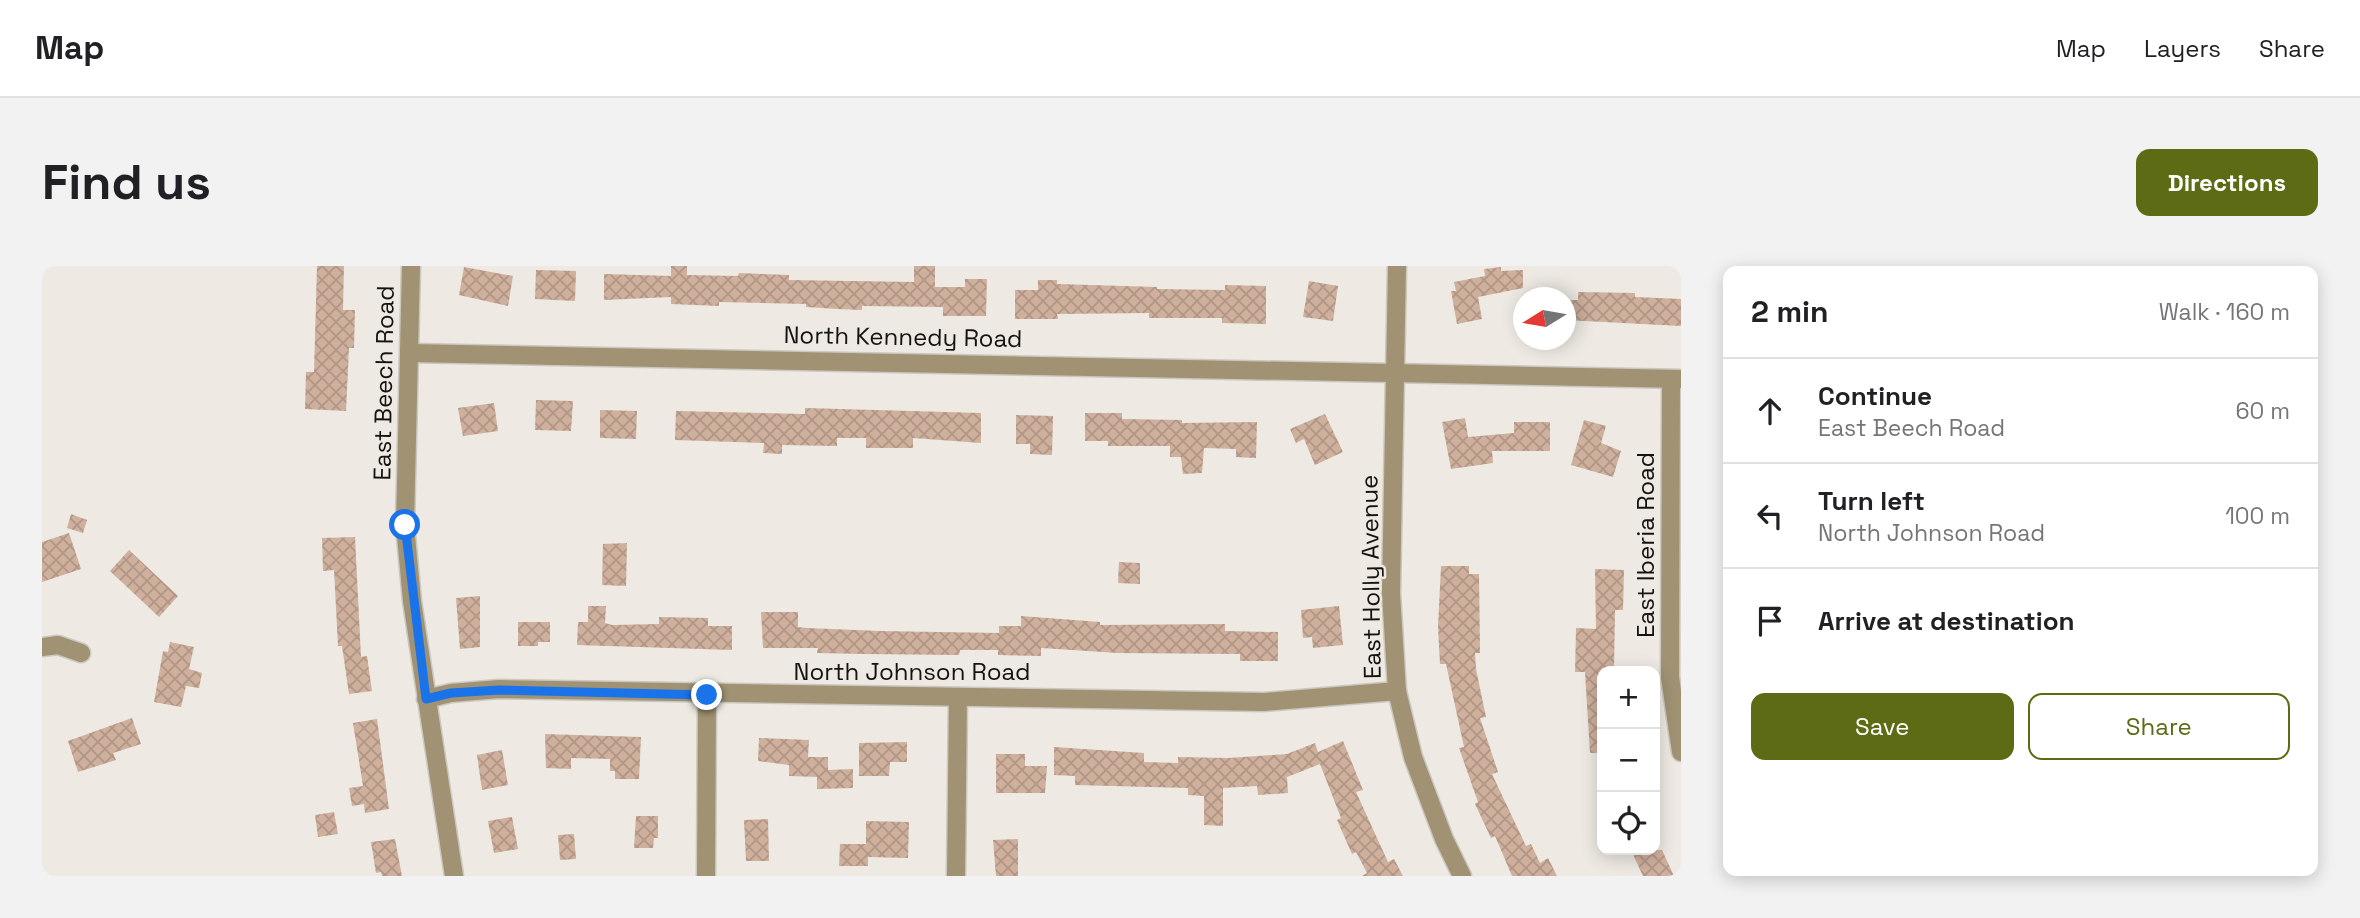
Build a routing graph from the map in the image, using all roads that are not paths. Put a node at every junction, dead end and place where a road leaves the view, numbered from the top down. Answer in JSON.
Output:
{"nodes":[{"id":1,"x":411,"y":266,"type":"edge"},
{"id":2,"x":1397,"y":266,"type":"edge"},
{"id":3,"x":411,"y":353,"type":"junction"},
{"id":4,"x":1395,"y":371,"type":"junction"},
{"id":5,"x":1676,"y":379,"type":"edge"},
{"id":6,"x":1676,"y":618,"type":"edge"},
{"id":7,"x":42,"y":647,"type":"edge"},
{"id":8,"x":81,"y":653,"type":"dead end"},
{"id":9,"x":1397,"y":691,"type":"junction"},
{"id":10,"x":707,"y":695,"type":"junction"},
{"id":11,"x":958,"y":697,"type":"junction"},
{"id":12,"x":426,"y":699,"type":"junction"},
{"id":13,"x":1681,"y":752,"type":"edge"},
{"id":14,"x":454,"y":876,"type":"edge"},
{"id":15,"x":706,"y":876,"type":"edge"},
{"id":16,"x":956,"y":876,"type":"edge"},
{"id":17,"x":1462,"y":876,"type":"edge"}],
"edges":[{"from":1,"to":3,"type":"street","name":"East Beech Road"},
{"from":2,"to":4,"type":"street","name":"East Holly Avenue"},
{"from":3,"to":4,"type":"street","name":"North Kennedy Road"},
{"from":3,"to":12,"type":"street","name":"East Beech Road"},
{"from":4,"to":5,"type":"street","name":"North Kennedy Road"},
{"from":4,"to":9,"type":"street","name":"East Holly Avenue"},
{"from":5,"to":6,"type":"street","name":"East Iberia Road"},
{"from":6,"to":13,"type":"street","name":"East Iberia Road"},
{"from":7,"to":8,"type":"street"},
{"from":9,"to":11,"type":"street","name":"North Johnson Road"},
{"from":9,"to":17,"type":"street","name":"East Holly Avenue"},
{"from":10,"to":11,"type":"street","name":"North Johnson Road"},
{"from":10,"to":12,"type":"street","name":"North Johnson Road"},
{"from":10,"to":15,"type":"street"},
{"from":11,"to":16,"type":"street"},
{"from":12,"to":14,"type":"street","name":"East Beech Road"}]}
